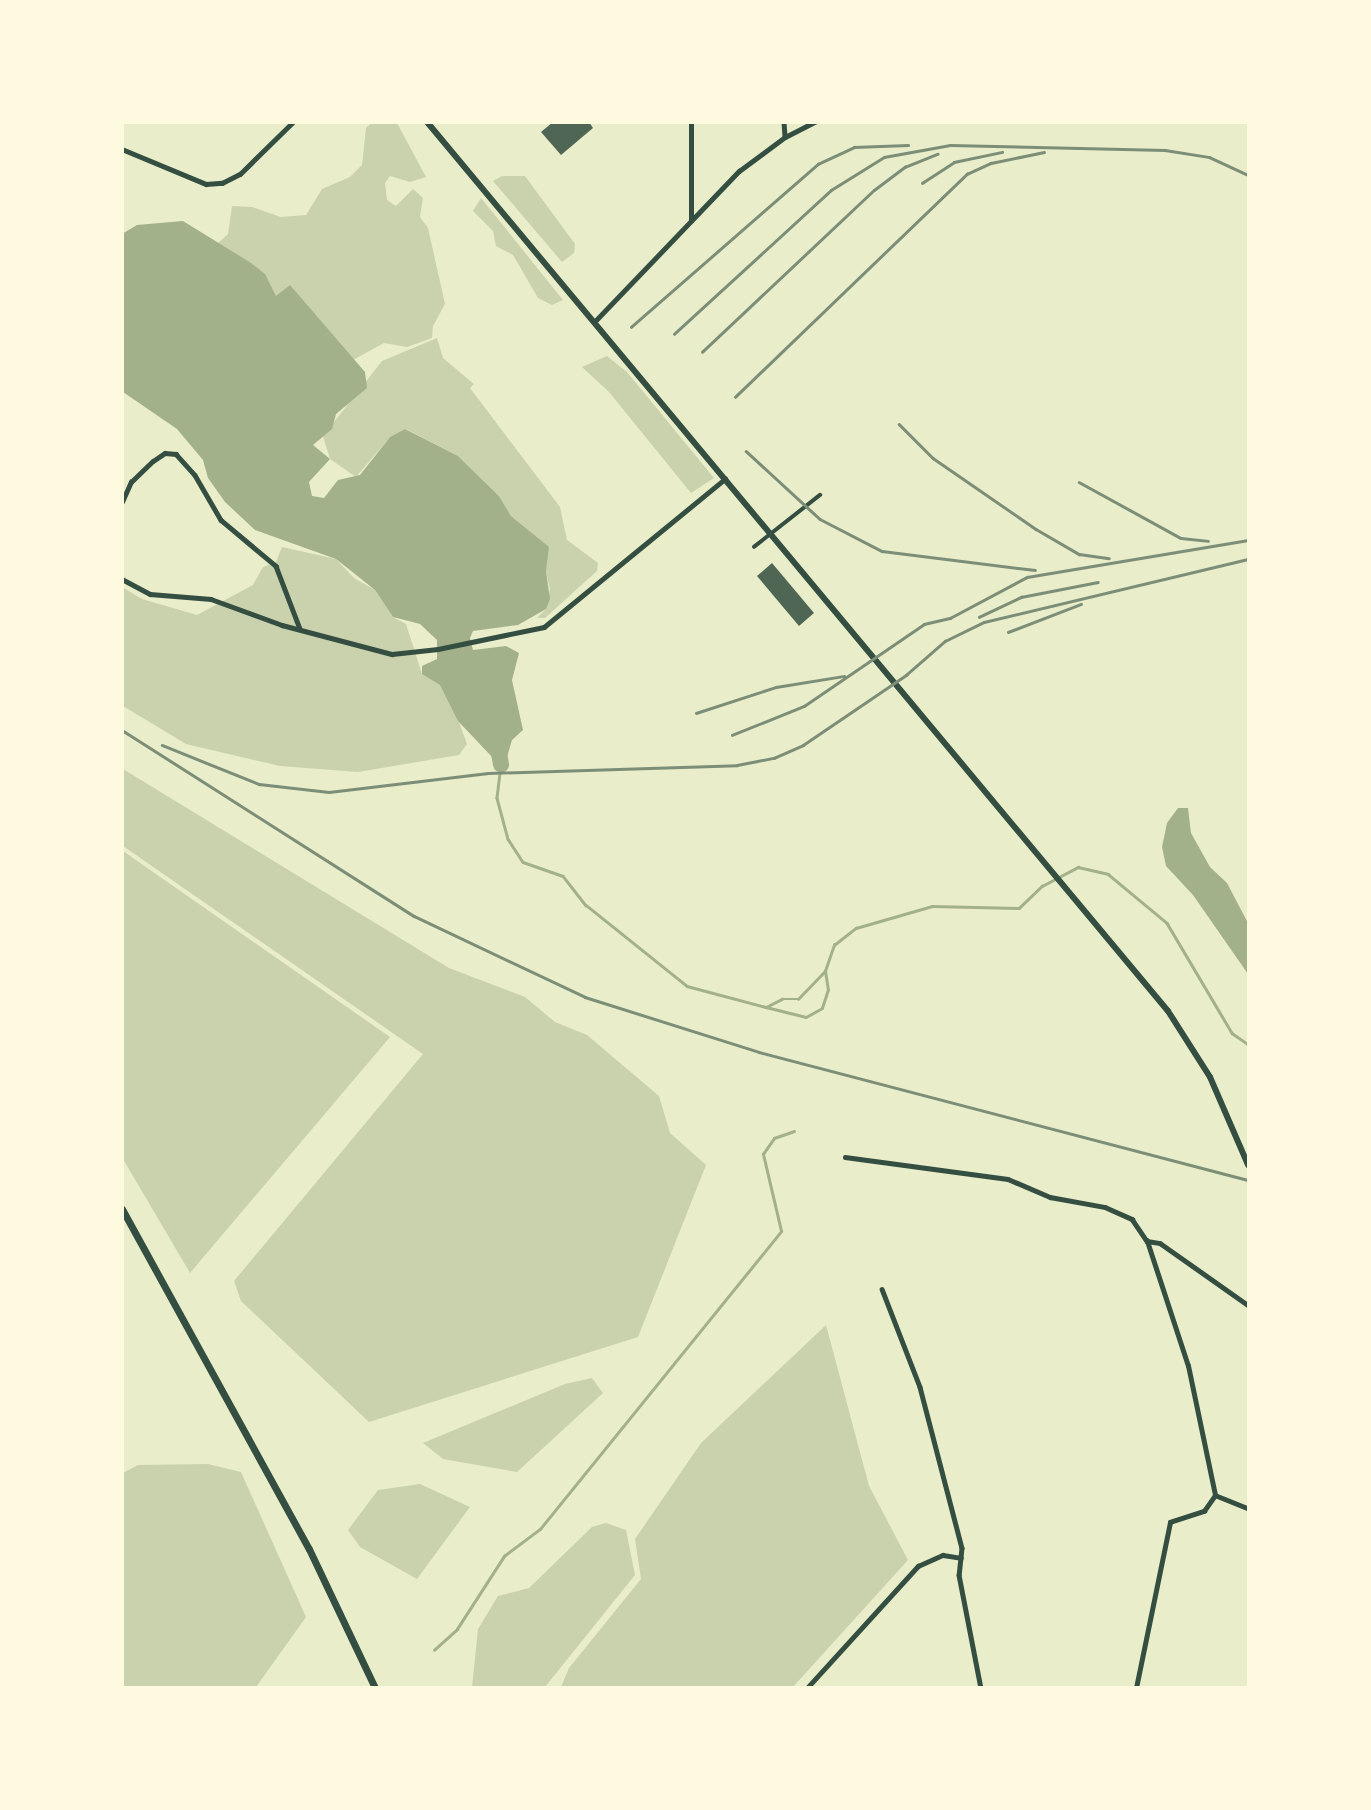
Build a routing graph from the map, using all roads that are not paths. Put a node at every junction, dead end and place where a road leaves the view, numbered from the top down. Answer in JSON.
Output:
{"nodes":[{"id":1,"x":293,"y":122,"type":"edge"},
{"id":2,"x":427,"y":122,"type":"edge"},
{"id":3,"x":691,"y":122,"type":"edge"},
{"id":4,"x":784,"y":122,"type":"edge"},
{"id":5,"x":815,"y":122,"type":"edge"},
{"id":6,"x":785,"y":137,"type":"junction"},
{"id":7,"x":122,"y":149,"type":"edge"},
{"id":8,"x":691,"y":221,"type":"junction"},
{"id":9,"x":596,"y":320,"type":"junction"},
{"id":10,"x":726,"y":478,"type":"junction"},
{"id":11,"x":820,"y":495,"type":"dead end"},
{"id":12,"x":122,"y":502,"type":"edge"},
{"id":13,"x":754,"y":547,"type":"dead end"},
{"id":14,"x":122,"y":579,"type":"edge"},
{"id":15,"x":300,"y":630,"type":"junction"},
{"id":16,"x":845,"y":1157,"type":"dead end"},
{"id":17,"x":1248,"y":1165,"type":"edge"},
{"id":18,"x":122,"y":1209,"type":"edge"},
{"id":19,"x":1147,"y":1241,"type":"junction"},
{"id":20,"x":882,"y":1289,"type":"dead end"},
{"id":21,"x":1248,"y":1305,"type":"edge"},
{"id":22,"x":1215,"y":1495,"type":"junction"},
{"id":23,"x":1248,"y":1508,"type":"edge"},
{"id":24,"x":961,"y":1558,"type":"junction"},
{"id":25,"x":375,"y":1688,"type":"edge"},
{"id":26,"x":807,"y":1688,"type":"edge"},
{"id":27,"x":981,"y":1688,"type":"edge"},
{"id":28,"x":1136,"y":1688,"type":"edge"}],
"edges":[{"from":1,"to":7,"type":"street"},
{"from":2,"to":9,"type":"main road"},
{"from":3,"to":8,"type":"street"},
{"from":4,"to":6,"type":"street"},
{"from":5,"to":6,"type":"street"},
{"from":6,"to":8,"type":"street"},
{"from":8,"to":9,"type":"street"},
{"from":9,"to":10,"type":"main road"},
{"from":10,"to":15,"type":"street"},
{"from":10,"to":17,"type":"main road"},
{"from":11,"to":13,"type":"street"},
{"from":12,"to":15,"type":"street"},
{"from":14,"to":15,"type":"street"},
{"from":16,"to":19,"type":"street"},
{"from":18,"to":25,"type":"main road"},
{"from":19,"to":21,"type":"street"},
{"from":19,"to":22,"type":"street"},
{"from":20,"to":24,"type":"street"},
{"from":22,"to":23,"type":"street"},
{"from":22,"to":28,"type":"street"},
{"from":24,"to":26,"type":"street"},
{"from":24,"to":27,"type":"street"}]}
